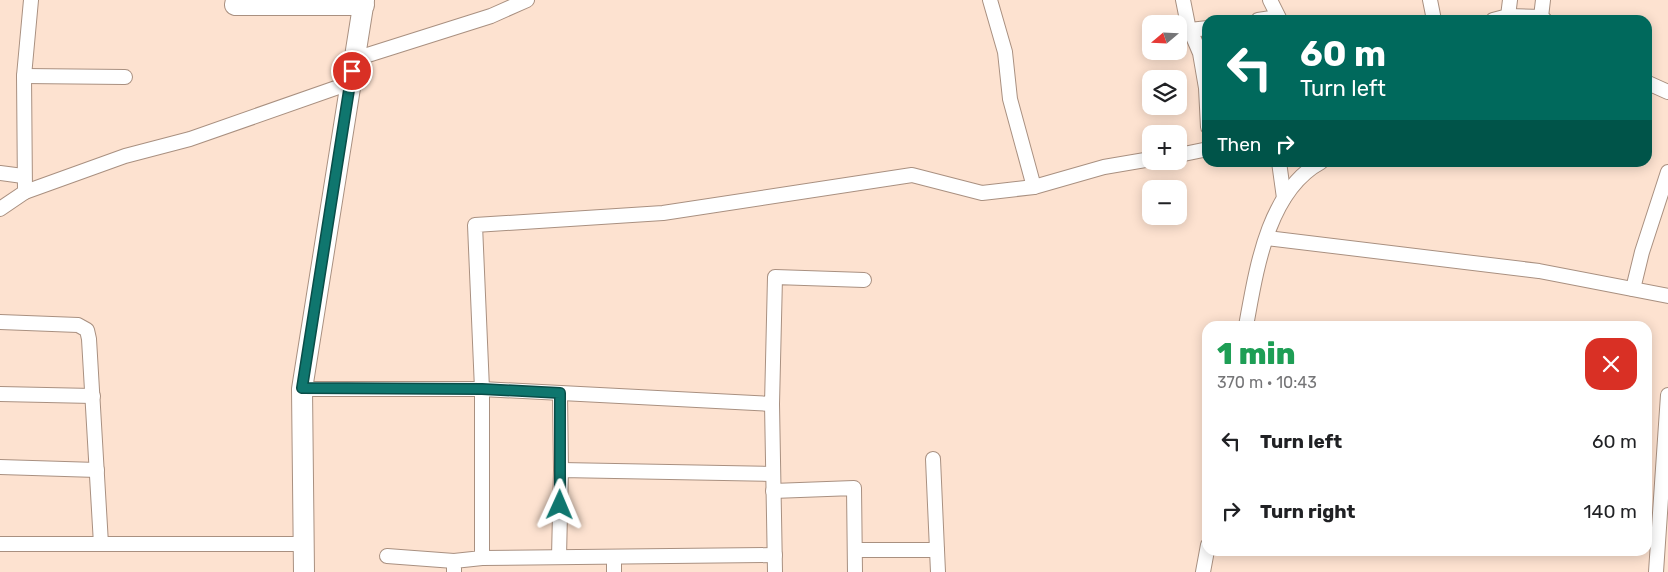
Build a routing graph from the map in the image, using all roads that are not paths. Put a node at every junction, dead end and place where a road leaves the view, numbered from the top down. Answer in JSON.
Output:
{"nodes":[{"id":1,"x":32,"y":0,"type":"edge"},
{"id":2,"x":236,"y":0,"type":"edge"},
{"id":3,"x":527,"y":0,"type":"edge"},
{"id":4,"x":990,"y":0,"type":"edge"},
{"id":5,"x":1183,"y":0,"type":"edge"},
{"id":6,"x":1270,"y":0,"type":"edge"},
{"id":7,"x":1430,"y":0,"type":"edge"},
{"id":8,"x":1510,"y":0,"type":"edge"},
{"id":9,"x":1543,"y":0,"type":"edge"},
{"id":10,"x":364,"y":3,"type":"edge"},
{"id":11,"x":1278,"y":15,"type":"edge"},
{"id":12,"x":1433,"y":15,"type":"edge"},
{"id":13,"x":1508,"y":15,"type":"edge"},
{"id":14,"x":1543,"y":15,"type":"edge"},
{"id":15,"x":1202,"y":29,"type":"edge"},
{"id":16,"x":1190,"y":30,"type":"junction"},
{"id":17,"x":354,"y":59,"type":"junction"},
{"id":18,"x":1202,"y":66,"type":"edge"},
{"id":19,"x":24,"y":76,"type":"junction"},
{"id":20,"x":125,"y":77,"type":"dead end"},
{"id":21,"x":350,"y":83,"type":"junction"},
{"id":22,"x":1652,"y":85,"type":"edge"},
{"id":23,"x":1668,"y":92,"type":"edge"},
{"id":24,"x":1202,"y":151,"type":"edge"},
{"id":25,"x":1187,"y":154,"type":"edge"},
{"id":26,"x":1142,"y":161,"type":"edge"},
{"id":27,"x":1279,"y":167,"type":"edge"},
{"id":28,"x":1314,"y":167,"type":"edge"},
{"id":29,"x":1668,"y":172,"type":"edge"},
{"id":30,"x":0,"y":173,"type":"edge"},
{"id":31,"x":23,"y":176,"type":"junction"},
{"id":32,"x":1034,"y":187,"type":"junction"},
{"id":33,"x":24,"y":192,"type":"junction"},
{"id":34,"x":1284,"y":198,"type":"junction"},
{"id":35,"x":0,"y":210,"type":"edge"},
{"id":36,"x":1267,"y":238,"type":"junction"},
{"id":37,"x":864,"y":280,"type":"dead end"},
{"id":38,"x":1633,"y":289,"type":"junction"},
{"id":39,"x":1668,"y":296,"type":"edge"},
{"id":40,"x":1247,"y":321,"type":"edge"},
{"id":41,"x":0,"y":322,"type":"edge"},
{"id":42,"x":302,"y":388,"type":"junction"},
{"id":43,"x":482,"y":389,"type":"junction"},
{"id":44,"x":560,"y":393,"type":"junction"},
{"id":45,"x":0,"y":394,"type":"edge"},
{"id":46,"x":1668,"y":395,"type":"edge"},
{"id":47,"x":92,"y":396,"type":"junction"},
{"id":48,"x":772,"y":404,"type":"junction"},
{"id":49,"x":933,"y":459,"type":"dead end"},
{"id":50,"x":0,"y":467,"type":"edge"},
{"id":51,"x":97,"y":470,"type":"junction"},
{"id":52,"x":561,"y":470,"type":"junction"},
{"id":53,"x":773,"y":474,"type":"junction"},
{"id":54,"x":773,"y":490,"type":"junction"},
{"id":55,"x":0,"y":544,"type":"edge"},
{"id":56,"x":101,"y":544,"type":"junction"},
{"id":57,"x":304,"y":544,"type":"junction"},
{"id":58,"x":855,"y":550,"type":"junction"},
{"id":59,"x":937,"y":550,"type":"junction"},
{"id":60,"x":774,"y":555,"type":"junction"},
{"id":61,"x":387,"y":556,"type":"dead end"},
{"id":62,"x":1206,"y":556,"type":"edge"},
{"id":63,"x":559,"y":557,"type":"junction"},
{"id":64,"x":614,"y":557,"type":"junction"},
{"id":65,"x":482,"y":558,"type":"junction"},
{"id":66,"x":535,"y":565,"type":"edge"},
{"id":67,"x":454,"y":566,"type":"edge"},
{"id":68,"x":304,"y":572,"type":"edge"},
{"id":69,"x":614,"y":572,"type":"edge"},
{"id":70,"x":775,"y":572,"type":"edge"},
{"id":71,"x":855,"y":572,"type":"edge"},
{"id":72,"x":938,"y":572,"type":"edge"},
{"id":73,"x":1203,"y":572,"type":"edge"},
{"id":74,"x":1656,"y":572,"type":"edge"}],
"edges":[{"from":1,"to":19,"type":"street"},
{"from":2,"to":10,"type":"street"},
{"from":3,"to":17,"type":"street"},
{"from":4,"to":32,"type":"street"},
{"from":5,"to":16,"type":"street"},
{"from":6,"to":11,"type":"street"},
{"from":7,"to":12,"type":"street"},
{"from":8,"to":13,"type":"street"},
{"from":9,"to":14,"type":"street"},
{"from":10,"to":17,"type":"street"},
{"from":15,"to":16,"type":"street"},
{"from":16,"to":18,"type":"street"},
{"from":17,"to":21,"type":"street"},
{"from":19,"to":20,"type":"street"},
{"from":19,"to":31,"type":"street"},
{"from":21,"to":33,"type":"street"},
{"from":21,"to":42,"type":"street"},
{"from":22,"to":23,"type":"street"},
{"from":24,"to":25,"type":"street"},
{"from":26,"to":32,"type":"street"},
{"from":27,"to":34,"type":"street"},
{"from":28,"to":34,"type":"street"},
{"from":29,"to":38,"type":"street"},
{"from":30,"to":31,"type":"street"},
{"from":31,"to":33,"type":"street"},
{"from":32,"to":43,"type":"street"},
{"from":33,"to":35,"type":"street"},
{"from":34,"to":36,"type":"street"},
{"from":36,"to":38,"type":"street"},
{"from":36,"to":40,"type":"street"},
{"from":37,"to":48,"type":"street"},
{"from":38,"to":39,"type":"street"},
{"from":41,"to":47,"type":"street"},
{"from":42,"to":43,"type":"street"},
{"from":42,"to":57,"type":"street"},
{"from":43,"to":44,"type":"street"},
{"from":43,"to":65,"type":"street"},
{"from":44,"to":48,"type":"street"},
{"from":44,"to":52,"type":"street"},
{"from":45,"to":47,"type":"street"},
{"from":46,"to":74,"type":"street"},
{"from":47,"to":51,"type":"street"},
{"from":48,"to":53,"type":"street"},
{"from":49,"to":59,"type":"street"},
{"from":50,"to":51,"type":"street"},
{"from":51,"to":56,"type":"street"},
{"from":52,"to":53,"type":"street"},
{"from":52,"to":63,"type":"street"},
{"from":53,"to":54,"type":"street"},
{"from":54,"to":58,"type":"street"},
{"from":54,"to":60,"type":"street"},
{"from":55,"to":56,"type":"street"},
{"from":56,"to":57,"type":"street"},
{"from":57,"to":68,"type":"street"},
{"from":58,"to":59,"type":"street"},
{"from":58,"to":71,"type":"street"},
{"from":59,"to":72,"type":"street"},
{"from":60,"to":64,"type":"street"},
{"from":60,"to":70,"type":"street"},
{"from":61,"to":67,"type":"street"},
{"from":62,"to":73,"type":"street"},
{"from":63,"to":64,"type":"street"},
{"from":63,"to":66,"type":"street"},
{"from":64,"to":69,"type":"street"},
{"from":65,"to":66,"type":"street"},
{"from":65,"to":67,"type":"street"}]}
